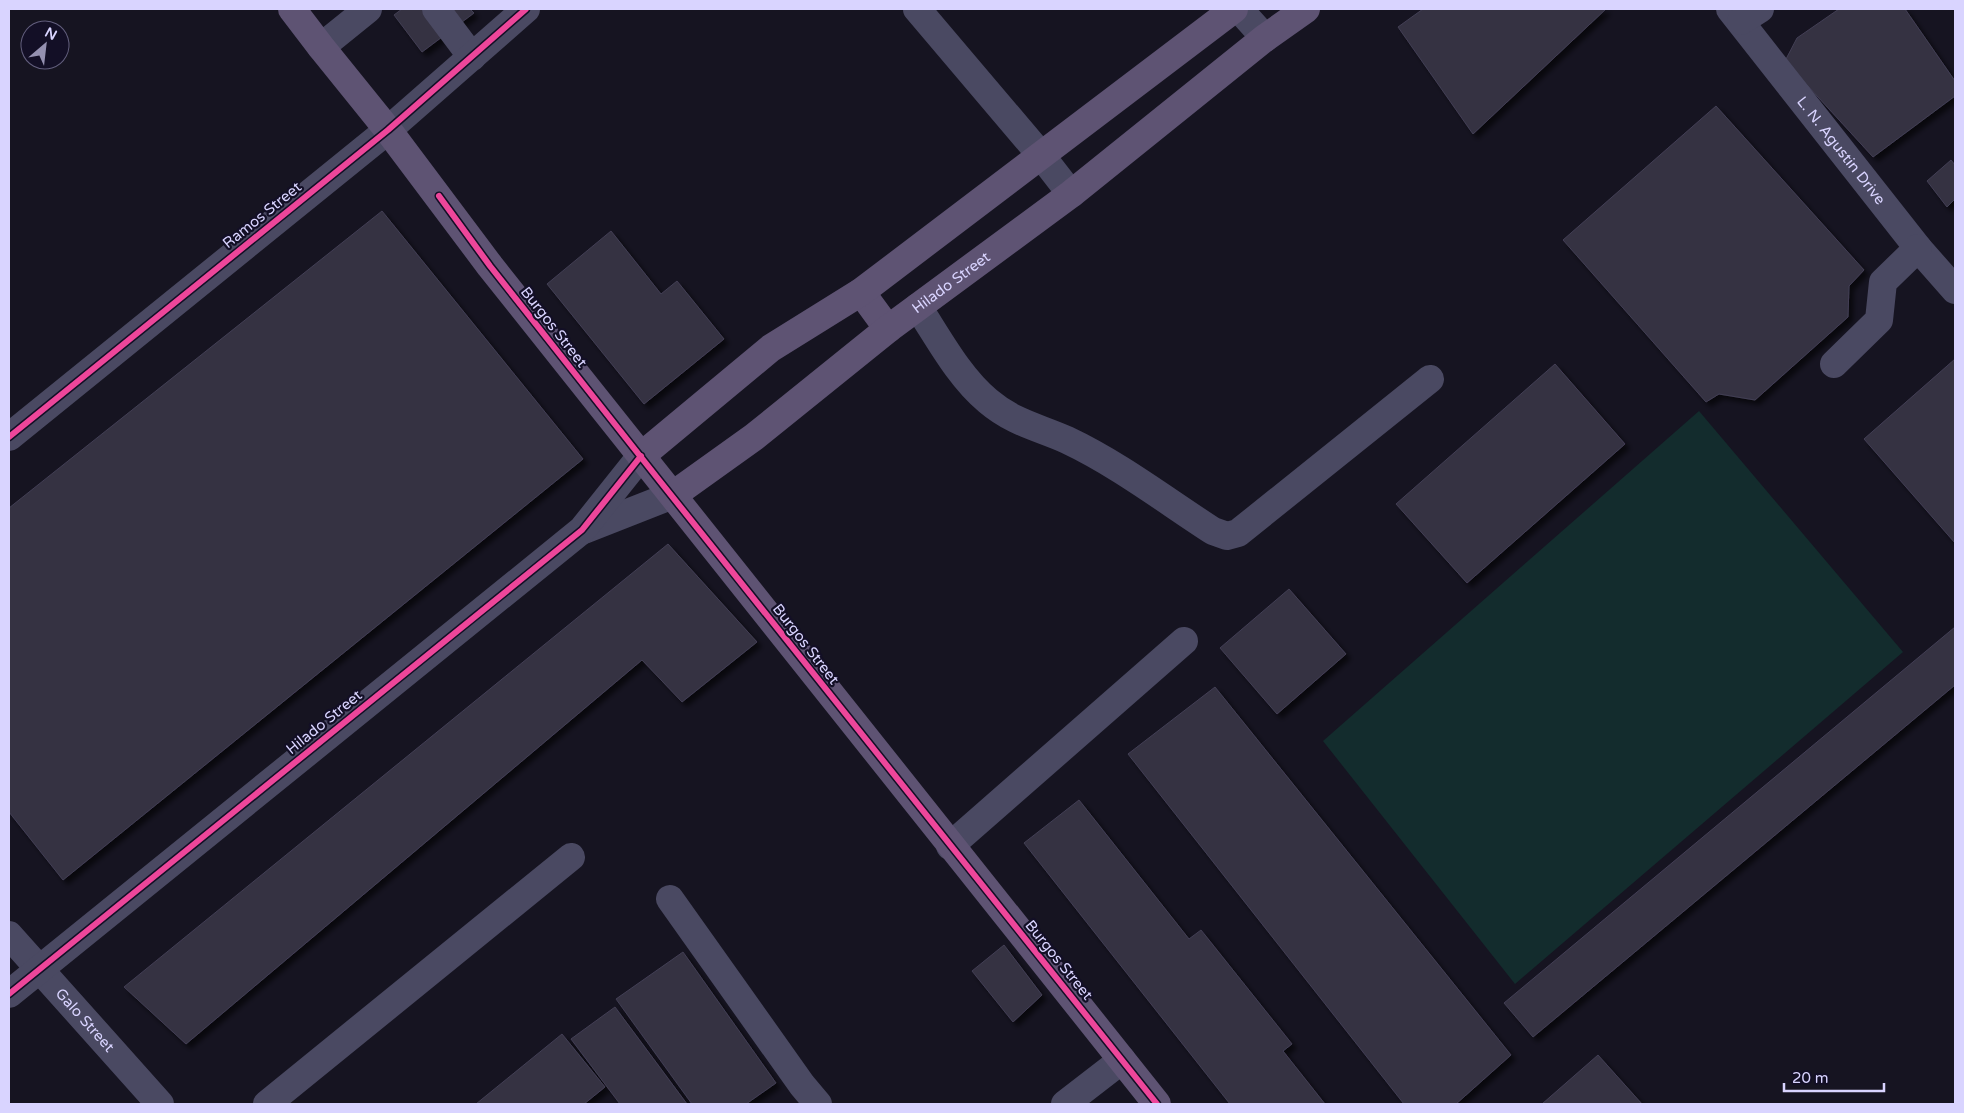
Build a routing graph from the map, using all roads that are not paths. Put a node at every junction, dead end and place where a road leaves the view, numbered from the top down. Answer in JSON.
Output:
{"nodes":[{"id":1,"x":292,"y":9,"type":"edge"},
{"id":2,"x":368,"y":9,"type":"edge"},
{"id":3,"x":436,"y":9,"type":"edge"},
{"id":4,"x":526,"y":9,"type":"edge"},
{"id":5,"x":917,"y":9,"type":"edge"},
{"id":6,"x":1234,"y":9,"type":"edge"},
{"id":7,"x":1239,"y":9,"type":"edge"},
{"id":8,"x":1306,"y":9,"type":"edge"},
{"id":9,"x":1744,"y":13,"type":"edge"},
{"id":10,"x":1265,"y":38,"type":"junction"},
{"id":11,"x":321,"y":47,"type":"junction"},
{"id":12,"x":472,"y":57,"type":"junction"},
{"id":13,"x":388,"y":130,"type":"junction"},
{"id":14,"x":1040,"y":154,"type":"junction"},
{"id":15,"x":1070,"y":194,"type":"junction"},
{"id":16,"x":1918,"y":248,"type":"junction"},
{"id":17,"x":1953,"y":282,"type":"edge"},
{"id":18,"x":861,"y":292,"type":"junction"},
{"id":19,"x":918,"y":307,"type":"junction"},
{"id":20,"x":888,"y":329,"type":"junction"},
{"id":21,"x":1834,"y":364,"type":"dead end"},
{"id":22,"x":1430,"y":379,"type":"dead end"},
{"id":23,"x":9,"y":436,"type":"edge"},
{"id":24,"x":641,"y":456,"type":"junction"},
{"id":25,"x":673,"y":495,"type":"junction"},
{"id":26,"x":582,"y":530,"type":"junction"},
{"id":27,"x":1184,"y":641,"type":"dead end"},
{"id":28,"x":950,"y":846,"type":"junction"},
{"id":29,"x":571,"y":857,"type":"dead end"},
{"id":30,"x":670,"y":899,"type":"dead end"},
{"id":31,"x":9,"y":935,"type":"edge"},
{"id":32,"x":38,"y":969,"type":"junction"},
{"id":33,"x":9,"y":994,"type":"edge"},
{"id":34,"x":1122,"y":1060,"type":"junction"},
{"id":35,"x":160,"y":1104,"type":"edge"},
{"id":36,"x":267,"y":1104,"type":"edge"},
{"id":37,"x":818,"y":1104,"type":"edge"},
{"id":38,"x":1065,"y":1104,"type":"edge"},
{"id":39,"x":1157,"y":1104,"type":"edge"}],
"edges":[{"from":1,"to":11,"type":"main road","name":"Burgos Street"},
{"from":2,"to":11,"type":"street"},
{"from":3,"to":12,"type":"street"},
{"from":4,"to":12,"type":"street","name":"Ramos Street"},
{"from":5,"to":14,"type":"street"},
{"from":6,"to":14,"type":"main road","name":"Hilado Street"},
{"from":7,"to":10,"type":"street"},
{"from":8,"to":10,"type":"main road","name":"Hilado Street"},
{"from":9,"to":16,"type":"street","name":"L. N. Agustin Drive"},
{"from":10,"to":15,"type":"main road","name":"Hilado Street"},
{"from":11,"to":13,"type":"main road","name":"Burgos Street"},
{"from":12,"to":13,"type":"street","name":"Ramos Street"},
{"from":13,"to":23,"type":"street","name":"Ramos Street"},
{"from":13,"to":24,"type":"main road","name":"Burgos Street"},
{"from":14,"to":15,"type":"street"},
{"from":14,"to":18,"type":"main road","name":"Hilado Street"},
{"from":15,"to":19,"type":"main road","name":"Hilado Street"},
{"from":16,"to":17,"type":"street","name":"L. N. Agustin Drive"},
{"from":16,"to":21,"type":"street"},
{"from":18,"to":20,"type":"main road"},
{"from":18,"to":24,"type":"main road","name":"Hilado Street"},
{"from":19,"to":20,"type":"main road","name":"Hilado Street"},
{"from":19,"to":22,"type":"street"},
{"from":20,"to":25,"type":"main road","name":"Hilado Street"},
{"from":24,"to":25,"type":"main road","name":"Burgos Street"},
{"from":24,"to":26,"type":"street","name":"Hilado Street"},
{"from":25,"to":26,"type":"street","name":"Hilado Street"},
{"from":25,"to":28,"type":"main road","name":"Burgos Street"},
{"from":26,"to":32,"type":"street","name":"Hilado Street"},
{"from":27,"to":28,"type":"street"},
{"from":28,"to":34,"type":"main road","name":"Burgos Street"},
{"from":29,"to":36,"type":"street"},
{"from":30,"to":37,"type":"street"},
{"from":31,"to":32,"type":"street","name":"Galo Street"},
{"from":32,"to":33,"type":"street","name":"Hilado Street"},
{"from":32,"to":35,"type":"street","name":"Galo Street"},
{"from":34,"to":38,"type":"street"},
{"from":34,"to":39,"type":"main road","name":"Burgos Street"}]}
